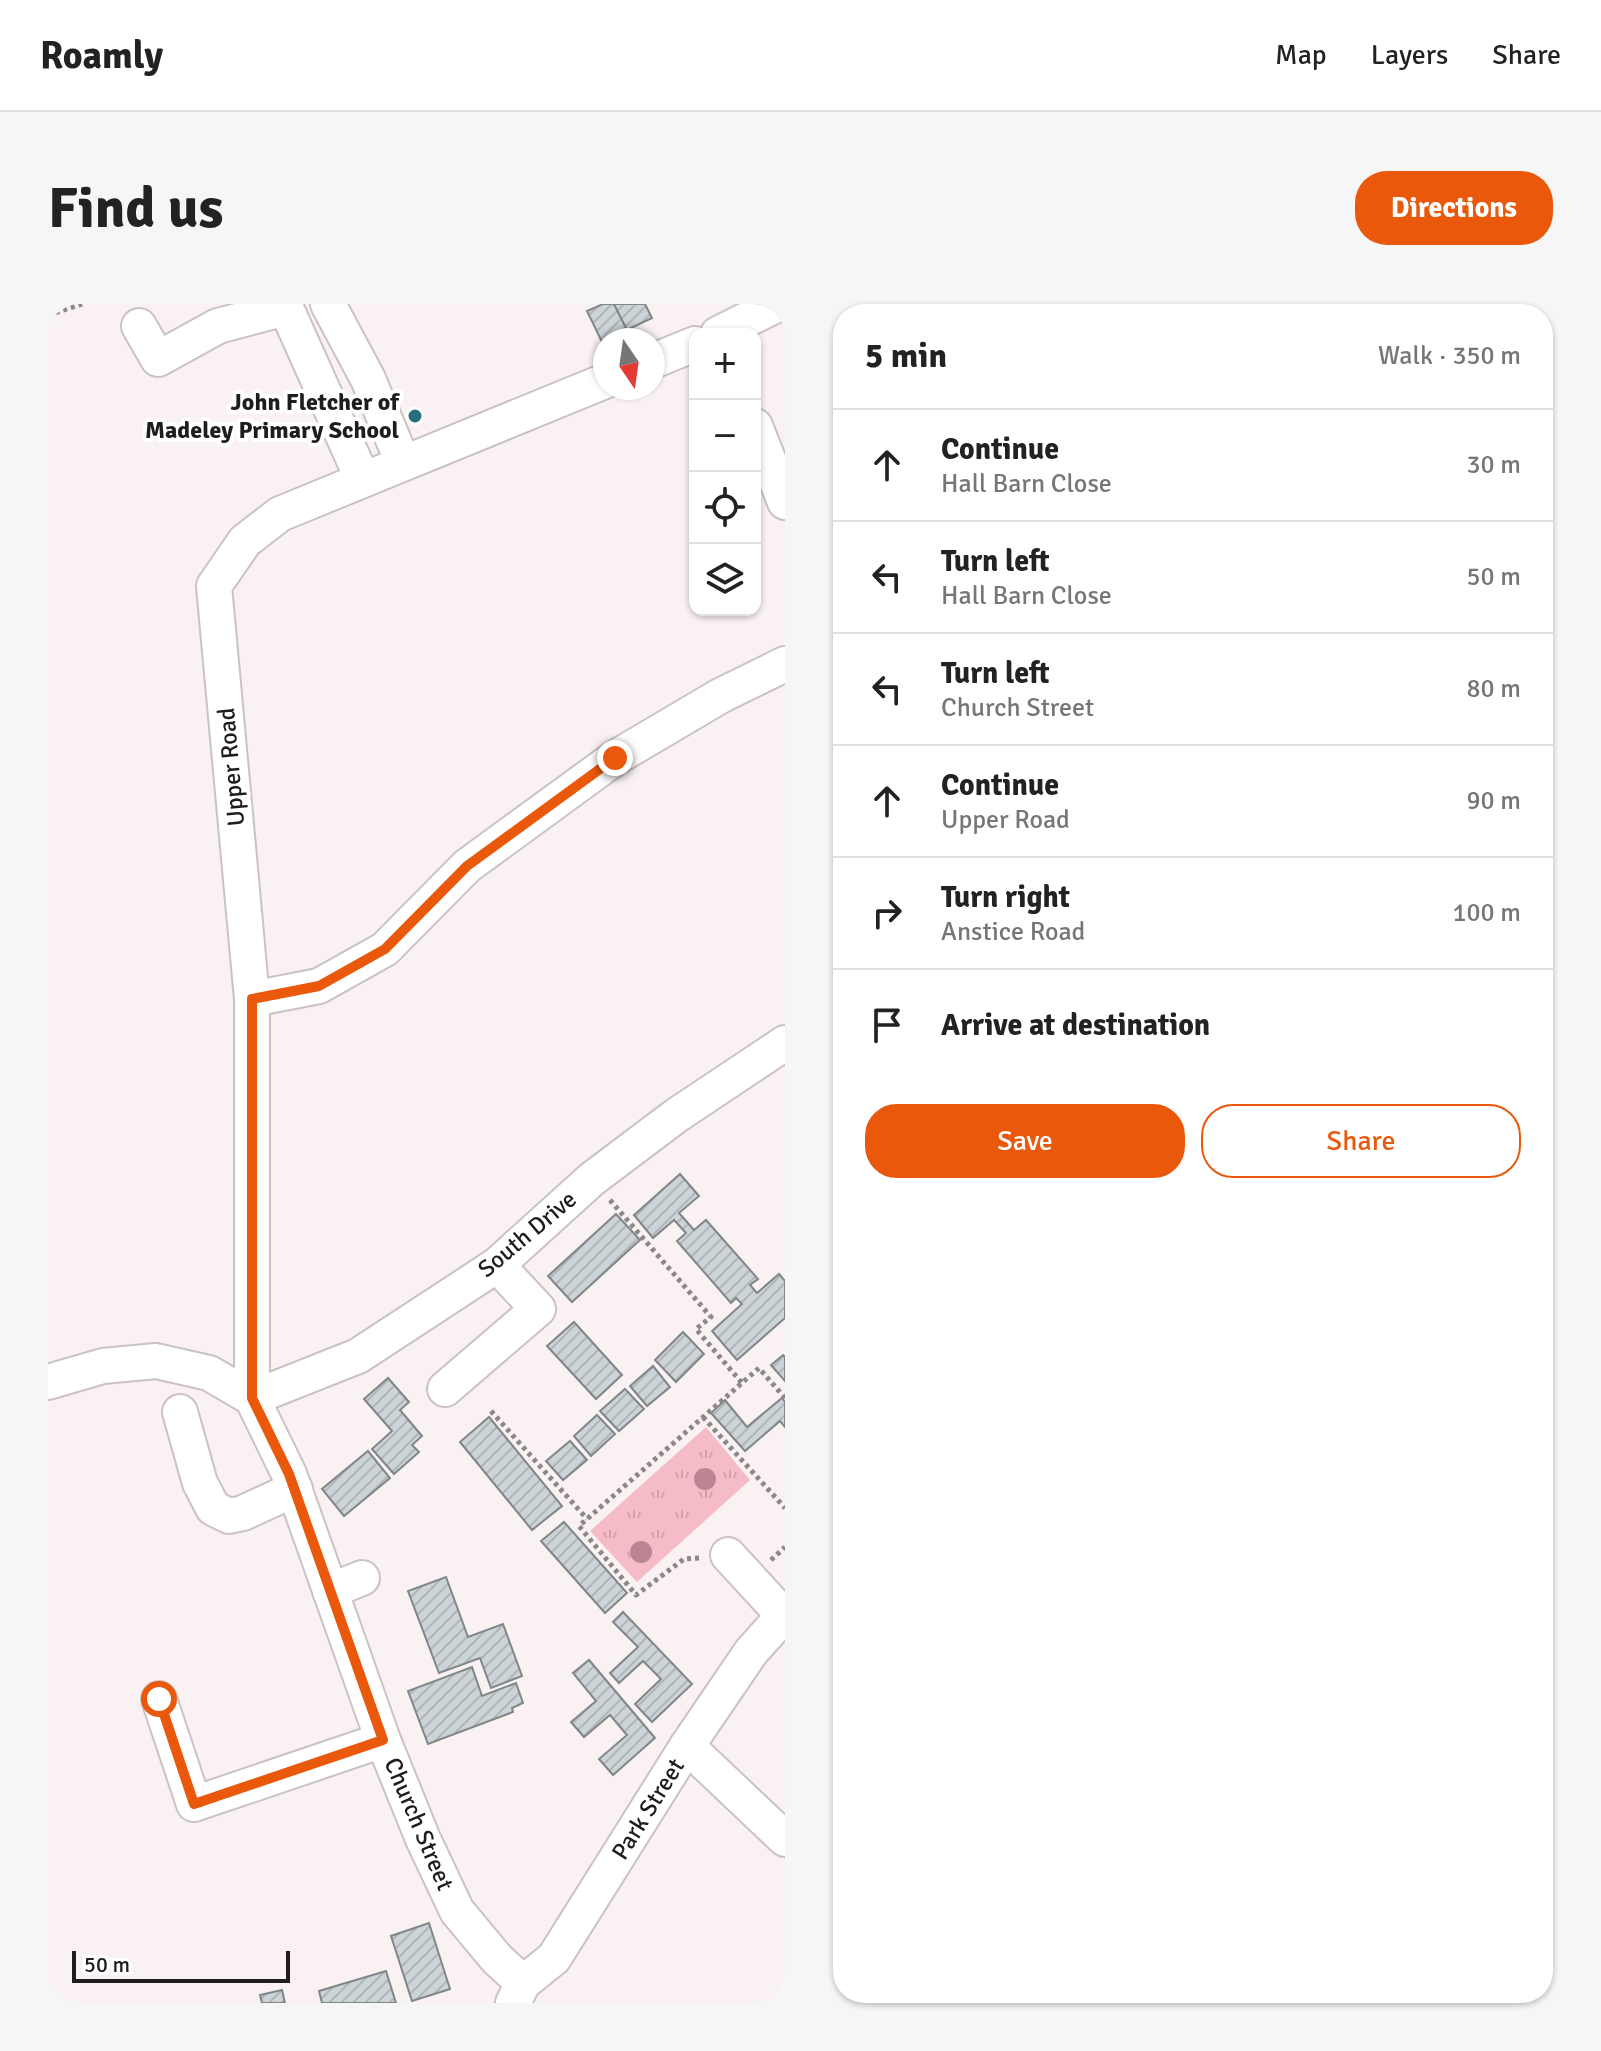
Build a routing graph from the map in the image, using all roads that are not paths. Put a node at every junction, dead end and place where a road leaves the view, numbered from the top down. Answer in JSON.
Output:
{"nodes":[{"id":1,"x":328,"y":304,"type":"edge"},
{"id":2,"x":778,"y":304,"type":"edge"},
{"id":3,"x":139,"y":326,"type":"dead end"},
{"id":4,"x":730,"y":328,"type":"edge"},
{"id":5,"x":689,"y":346,"type":"edge"},
{"id":6,"x":665,"y":356,"type":"edge"},
{"id":7,"x":593,"y":386,"type":"edge"},
{"id":8,"x":761,"y":441,"type":"edge"},
{"id":9,"x":403,"y":463,"type":"junction"},
{"id":10,"x":363,"y":480,"type":"junction"},
{"id":11,"x":785,"y":502,"type":"edge"},
{"id":12,"x":785,"y":664,"type":"edge"},
{"id":13,"x":252,"y":999,"type":"junction"},
{"id":14,"x":785,"y":1043,"type":"edge"},
{"id":15,"x":497,"y":1265,"type":"junction"},
{"id":16,"x":48,"y":1382,"type":"edge"},
{"id":17,"x":445,"y":1389,"type":"dead end"},
{"id":18,"x":252,"y":1398,"type":"junction"},
{"id":19,"x":180,"y":1412,"type":"dead end"},
{"id":20,"x":295,"y":1489,"type":"junction"},
{"id":21,"x":728,"y":1555,"type":"road end"},
{"id":22,"x":362,"y":1578,"type":"dead end"},
{"id":23,"x":330,"y":1591,"type":"junction"},
{"id":24,"x":784,"y":1615,"type":"edge"},
{"id":25,"x":159,"y":1699,"type":"dead end"},
{"id":26,"x":383,"y":1740,"type":"junction"},
{"id":27,"x":687,"y":1746,"type":"junction"},
{"id":28,"x":785,"y":1839,"type":"edge"},
{"id":29,"x":518,"y":1993,"type":"edge"}],
"edges":[{"from":1,"to":9,"type":"street"},
{"from":2,"to":4,"type":"street"},
{"from":3,"to":10,"type":"street"},
{"from":5,"to":6,"type":"street"},
{"from":7,"to":9,"type":"street","name":"Upper Road"},
{"from":8,"to":11,"type":"street"},
{"from":9,"to":10,"type":"street","name":"Upper Road"},
{"from":10,"to":13,"type":"street","name":"Upper Road"},
{"from":12,"to":13,"type":"street"},
{"from":13,"to":18,"type":"street","name":"Upper Road"},
{"from":14,"to":15,"type":"street","name":"South Drive"},
{"from":15,"to":17,"type":"street"},
{"from":15,"to":18,"type":"street","name":"South Drive"},
{"from":16,"to":18,"type":"street"},
{"from":18,"to":20,"type":"street","name":"Church Street"},
{"from":19,"to":20,"type":"street"},
{"from":20,"to":23,"type":"street","name":"Church Street"},
{"from":21,"to":24,"type":"street"},
{"from":22,"to":23,"type":"street"},
{"from":23,"to":26,"type":"street","name":"Church Street"},
{"from":24,"to":27,"type":"street","name":"Park Street"},
{"from":25,"to":26,"type":"street"},
{"from":26,"to":29,"type":"street","name":"Church Street"},
{"from":27,"to":28,"type":"street"},
{"from":27,"to":29,"type":"street","name":"Park Street"}]}
